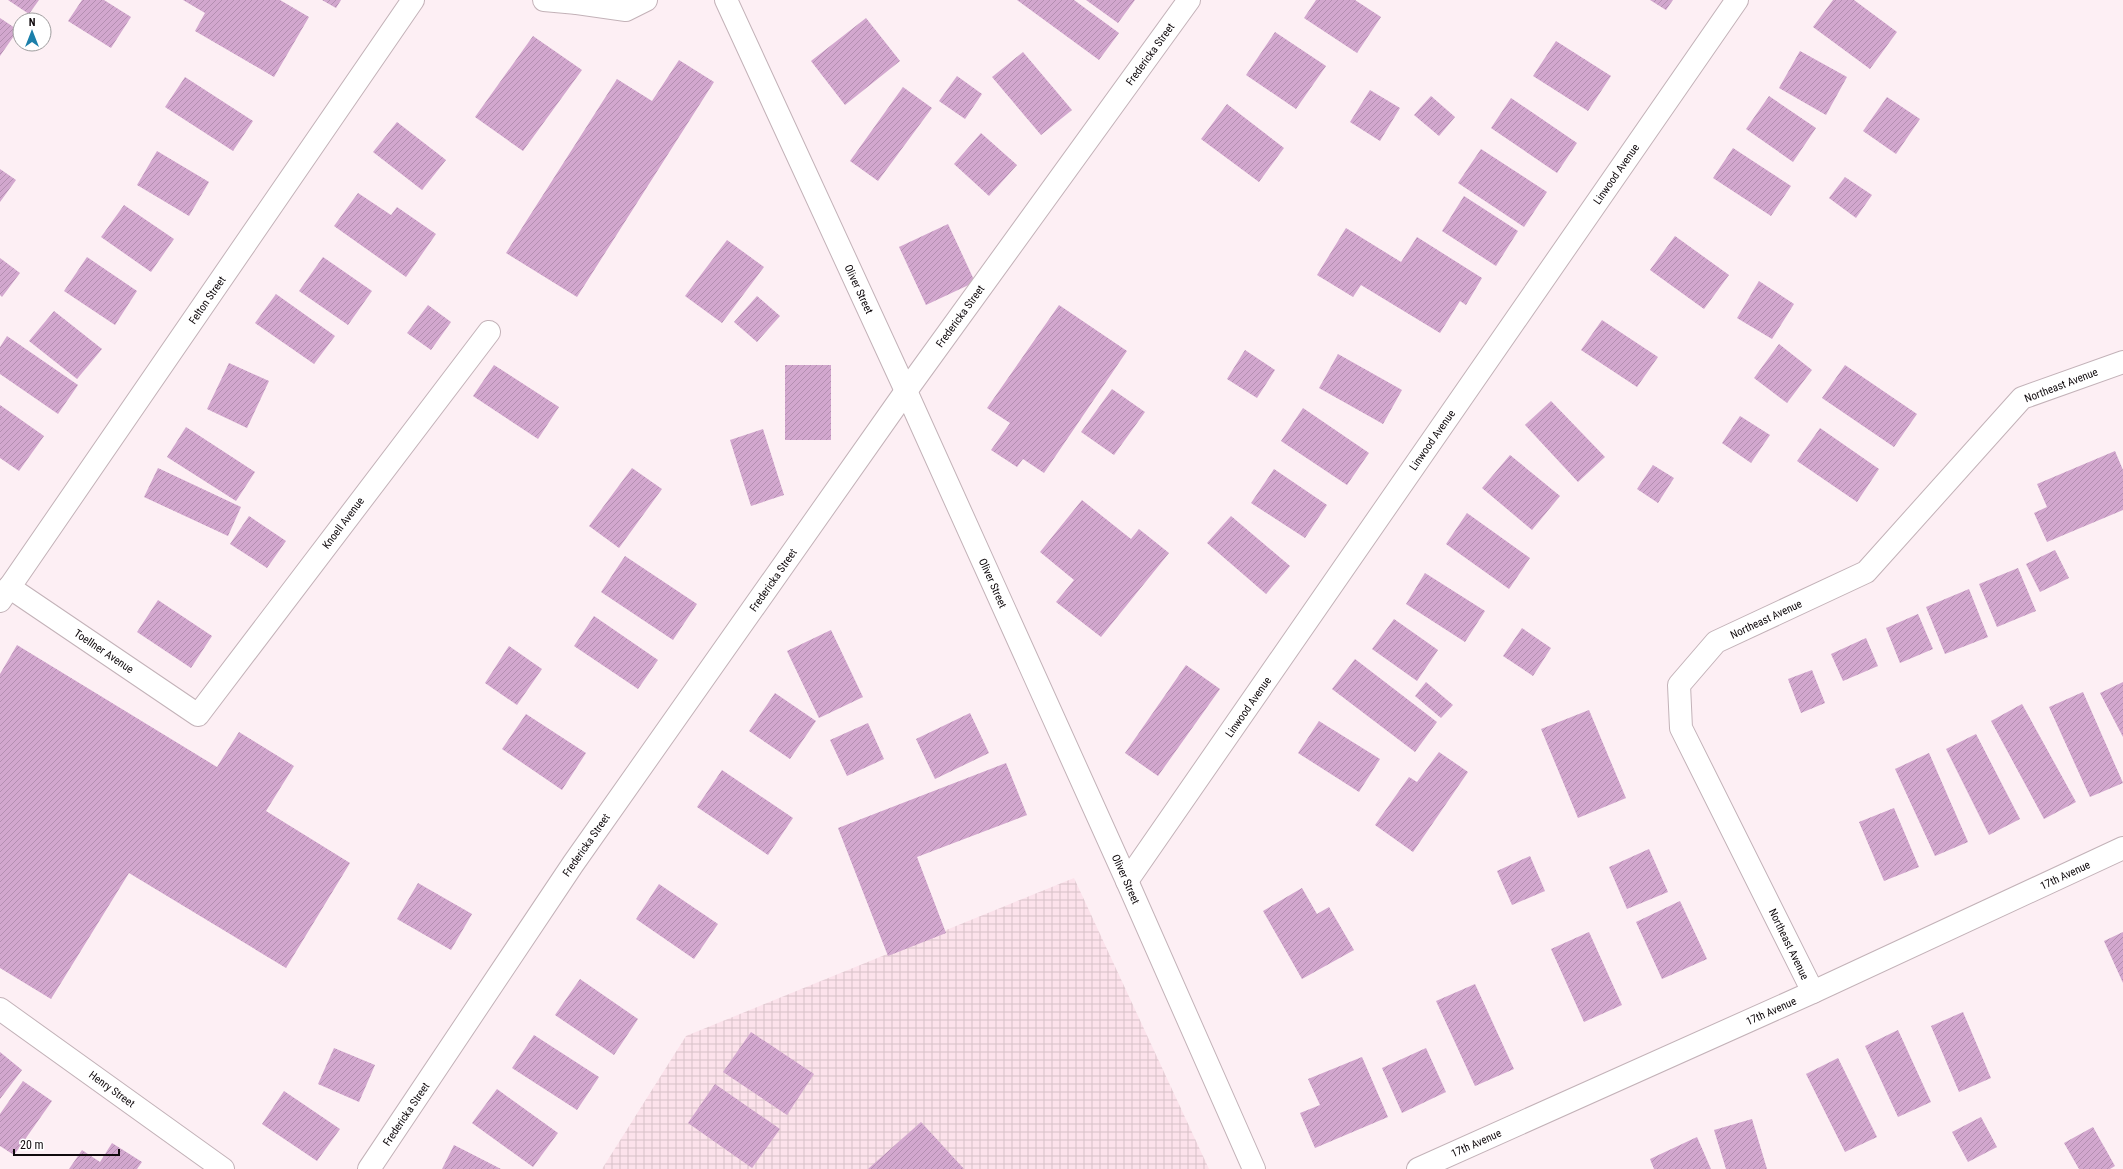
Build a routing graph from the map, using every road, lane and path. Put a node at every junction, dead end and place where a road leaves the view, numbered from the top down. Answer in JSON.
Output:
{"nodes":[{"id":1,"x":414,"y":0,"type":"edge"},
{"id":2,"x":544,"y":0,"type":"edge"},
{"id":3,"x":646,"y":0,"type":"edge"},
{"id":4,"x":726,"y":0,"type":"edge"},
{"id":5,"x":1189,"y":0,"type":"edge"},
{"id":6,"x":1737,"y":0,"type":"edge"},
{"id":7,"x":577,"y":1,"type":"edge"},
{"id":8,"x":489,"y":332,"type":"dead end"},
{"id":9,"x":2123,"y":362,"type":"edge"},
{"id":10,"x":906,"y":391,"type":"junction"},
{"id":11,"x":5,"y":594,"type":"edge"},
{"id":12,"x":198,"y":715,"type":"joint"},
{"id":13,"x":2123,"y":848,"type":"edge"},
{"id":14,"x":1127,"y":881,"type":"junction"},
{"id":15,"x":1813,"y":992,"type":"junction"},
{"id":16,"x":0,"y":1009,"type":"edge"},
{"id":17,"x":223,"y":1169,"type":"edge"},
{"id":18,"x":369,"y":1169,"type":"edge"},
{"id":19,"x":1254,"y":1169,"type":"edge"},
{"id":20,"x":1418,"y":1169,"type":"edge"}],
"edges":[{"from":1,"to":11,"type":"street","name":"Felton Street"},
{"from":2,"to":7,"type":"street"},
{"from":3,"to":7,"type":"street"},
{"from":4,"to":10,"type":"street","name":"Oliver Street"},
{"from":5,"to":10,"type":"street","name":"Fredericka Street"},
{"from":6,"to":14,"type":"street","name":"Linwood Avenue"},
{"from":8,"to":12,"type":"street","name":"Knoell Avenue"},
{"from":9,"to":15,"type":"street","name":"Northeast Avenue"},
{"from":10,"to":14,"type":"street","name":"Oliver Street"},
{"from":10,"to":18,"type":"street","name":"Fredericka Street"},
{"from":11,"to":12,"type":"street","name":"Toellner Avenue"},
{"from":13,"to":15,"type":"street","name":"17th Avenue"},
{"from":14,"to":19,"type":"street","name":"Oliver Street"},
{"from":15,"to":20,"type":"street","name":"17th Avenue"},
{"from":16,"to":17,"type":"street","name":"Henry Street"}]}
